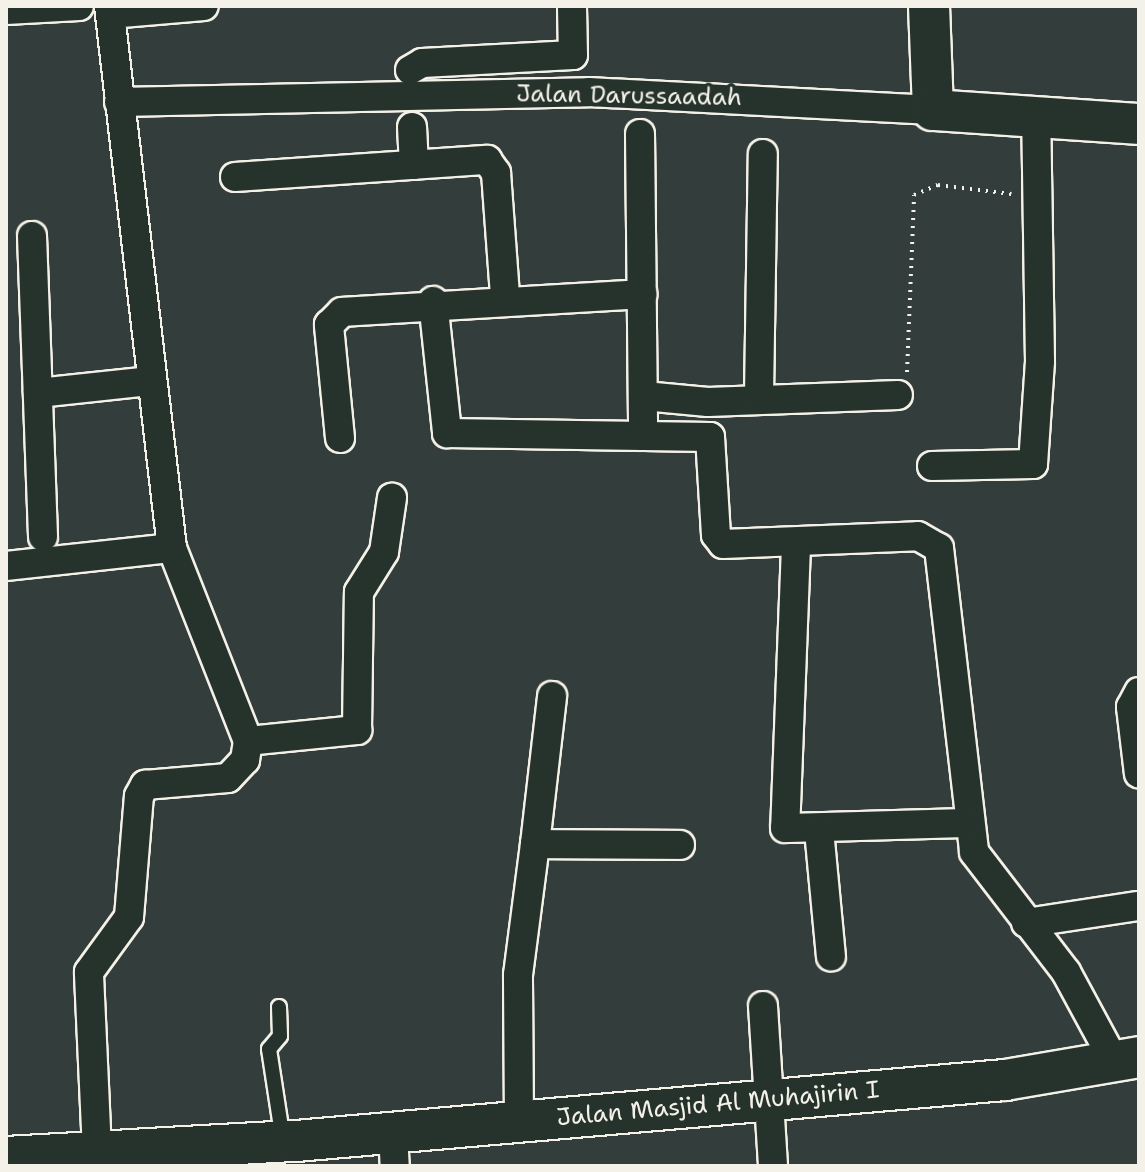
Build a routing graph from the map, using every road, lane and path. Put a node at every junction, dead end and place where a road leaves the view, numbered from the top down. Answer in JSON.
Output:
{"nodes":[{"id":1,"x":79,"y":6,"type":"edge"},
{"id":2,"x":204,"y":6,"type":"edge"},
{"id":3,"x":572,"y":6,"type":"edge"},
{"id":4,"x":929,"y":6,"type":"edge"},
{"id":5,"x":6,"y":10,"type":"edge"},
{"id":6,"x":109,"y":10,"type":"edge"},
{"id":7,"x":410,"y":70,"type":"dead end"},
{"id":8,"x":119,"y":102,"type":"junction"},
{"id":9,"x":933,"y":110,"type":"junction"},
{"id":10,"x":1036,"y":114,"type":"junction"},
{"id":11,"x":1139,"y":124,"type":"edge"},
{"id":12,"x":412,"y":127,"type":"dead end"},
{"id":13,"x":640,"y":134,"type":"dead end"},
{"id":14,"x":763,"y":154,"type":"dead end"},
{"id":15,"x":414,"y":165,"type":"junction"},
{"id":16,"x":235,"y":177,"type":"dead end"},
{"id":17,"x":1037,"y":197,"type":"junction"},
{"id":18,"x":32,"y":236,"type":"dead end"},
{"id":19,"x":642,"y":294,"type":"junction"},
{"id":20,"x":505,"y":297,"type":"junction"},
{"id":21,"x":433,"y":301,"type":"junction"},
{"id":22,"x":151,"y":381,"type":"junction"},
{"id":23,"x":38,"y":393,"type":"junction"},
{"id":24,"x":898,"y":395,"type":"joint"},
{"id":25,"x":644,"y":396,"type":"junction"},
{"id":26,"x":759,"y":396,"type":"junction"},
{"id":27,"x":708,"y":402,"type":"junction"},
{"id":28,"x":643,"y":436,"type":"junction"},
{"id":29,"x":710,"y":437,"type":"junction"},
{"id":30,"x":340,"y":438,"type":"dead end"},
{"id":31,"x":932,"y":466,"type":"dead end"},
{"id":32,"x":392,"y":498,"type":"dead end"},
{"id":33,"x":43,"y":537,"type":"dead end"},
{"id":34,"x":796,"y":546,"type":"junction"},
{"id":35,"x":172,"y":548,"type":"junction"},
{"id":36,"x":6,"y":566,"type":"edge"},
{"id":37,"x":1139,"y":692,"type":"edge"},
{"id":38,"x":552,"y":696,"type":"dead end"},
{"id":39,"x":248,"y":741,"type":"junction"},
{"id":40,"x":1139,"y":774,"type":"edge"},
{"id":41,"x":969,"y":823,"type":"junction"},
{"id":42,"x":819,"y":830,"type":"junction"},
{"id":43,"x":535,"y":844,"type":"junction"},
{"id":44,"x":680,"y":845,"type":"dead end"},
{"id":45,"x":1137,"y":906,"type":"dead end"},
{"id":46,"x":1026,"y":923,"type":"junction"},
{"id":47,"x":831,"y":956,"type":"dead end"},
{"id":48,"x":763,"y":1006,"type":"dead end"},
{"id":49,"x":279,"y":1007,"type":"dead end"},
{"id":50,"x":1126,"y":1058,"type":"edge"},
{"id":51,"x":769,"y":1098,"type":"junction"},
{"id":52,"x":519,"y":1123,"type":"junction"},
{"id":53,"x":290,"y":1141,"type":"junction"},
{"id":54,"x":394,"y":1149,"type":"edge"},
{"id":55,"x":97,"y":1151,"type":"junction"},
{"id":56,"x":194,"y":1155,"type":"edge"},
{"id":57,"x":6,"y":1157,"type":"edge"},
{"id":58,"x":49,"y":1160,"type":"edge"},
{"id":59,"x":773,"y":1166,"type":"edge"}],
"edges":[{"from":1,"to":5,"type":"street"},
{"from":2,"to":6,"type":"street"},
{"from":3,"to":7,"type":"street"},
{"from":4,"to":9,"type":"street"},
{"from":6,"to":8,"type":"street"},
{"from":8,"to":9,"type":"street","name":"Jalan Darussaadah"},
{"from":8,"to":22,"type":"street"},
{"from":9,"to":10,"type":"street","name":"Jalan Darussaadah"},
{"from":10,"to":11,"type":"street","name":"Jalan Darussaadah"},
{"from":10,"to":17,"type":"street"},
{"from":12,"to":15,"type":"street"},
{"from":13,"to":19,"type":"street"},
{"from":14,"to":26,"type":"street"},
{"from":15,"to":16,"type":"street"},
{"from":15,"to":20,"type":"street"},
{"from":17,"to":24,"type":"path"},
{"from":17,"to":31,"type":"street"},
{"from":18,"to":23,"type":"street"},
{"from":19,"to":20,"type":"street"},
{"from":19,"to":25,"type":"street"},
{"from":20,"to":21,"type":"street"},
{"from":21,"to":28,"type":"street"},
{"from":21,"to":30,"type":"street"},
{"from":22,"to":23,"type":"street"},
{"from":22,"to":35,"type":"street"},
{"from":23,"to":33,"type":"street"},
{"from":24,"to":26,"type":"street"},
{"from":25,"to":27,"type":"street"},
{"from":25,"to":28,"type":"street"},
{"from":26,"to":27,"type":"street"},
{"from":27,"to":29,"type":"street"},
{"from":28,"to":29,"type":"street"},
{"from":29,"to":34,"type":"street"},
{"from":32,"to":39,"type":"street"},
{"from":34,"to":41,"type":"street"},
{"from":34,"to":42,"type":"street"},
{"from":35,"to":36,"type":"street"},
{"from":35,"to":39,"type":"street"},
{"from":37,"to":40,"type":"street"},
{"from":38,"to":43,"type":"street"},
{"from":39,"to":55,"type":"street"},
{"from":41,"to":42,"type":"street"},
{"from":41,"to":46,"type":"street"},
{"from":42,"to":47,"type":"street"},
{"from":43,"to":44,"type":"street"},
{"from":43,"to":52,"type":"street"},
{"from":45,"to":46,"type":"street"},
{"from":46,"to":50,"type":"street"},
{"from":48,"to":51,"type":"street"},
{"from":49,"to":53,"type":"lane"},
{"from":50,"to":51,"type":"street","name":"Jalan Masjid Al Muhajirin I"},
{"from":51,"to":52,"type":"street","name":"Jalan Masjid Al Muhajirin I"},
{"from":51,"to":59,"type":"street"},
{"from":52,"to":54,"type":"street","name":"Jalan Masjid Al Muhajirin I"},
{"from":53,"to":54,"type":"street","name":"Jalan Masjid Al Muhajirin I"},
{"from":53,"to":56,"type":"street","name":"Jalan Masjid Al Muhajirin I"},
{"from":55,"to":56,"type":"street","name":"Jalan Masjid Al Muhajirin I"},
{"from":55,"to":58,"type":"street","name":"Jalan Masjid Al Muhajirin I"},
{"from":57,"to":58,"type":"street","name":"Jalan Masjid Al Muhajirin I"}]}
